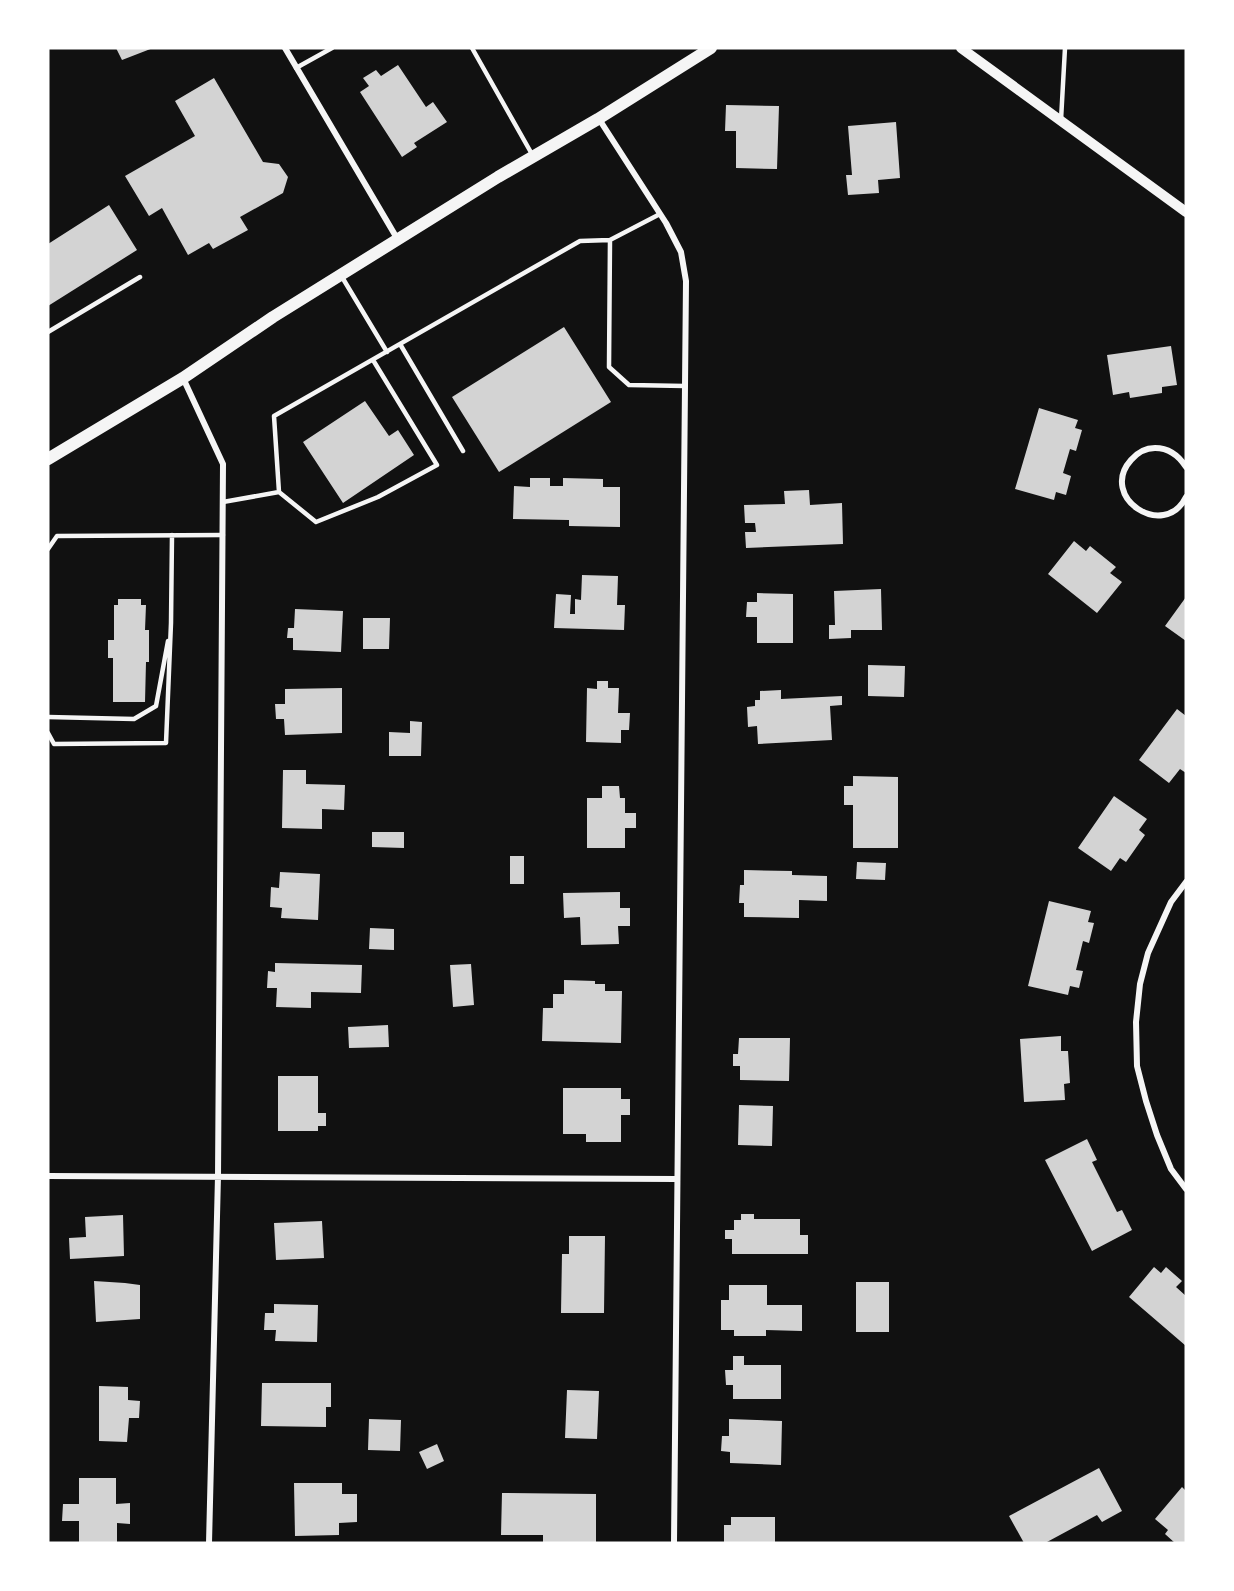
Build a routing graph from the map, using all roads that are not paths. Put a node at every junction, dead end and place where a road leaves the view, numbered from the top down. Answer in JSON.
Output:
{"nodes":[{"id":1,"x":285,"y":48,"type":"edge"},
{"id":2,"x":332,"y":48,"type":"edge"},
{"id":3,"x":482,"y":48,"type":"edge"},
{"id":4,"x":711,"y":48,"type":"edge"},
{"id":5,"x":961,"y":48,"type":"edge"},
{"id":6,"x":1065,"y":48,"type":"edge"},
{"id":7,"x":473,"y":50,"type":"edge"},
{"id":8,"x":296,"y":68,"type":"junction"},
{"id":9,"x":598,"y":119,"type":"junction"},
{"id":10,"x":1061,"y":120,"type":"junction"},
{"id":11,"x":533,"y":156,"type":"junction"},
{"id":12,"x":1186,"y":213,"type":"edge"},
{"id":13,"x":660,"y":214,"type":"junction"},
{"id":14,"x":398,"y":240,"type":"junction"},
{"id":15,"x":610,"y":240,"type":"junction"},
{"id":16,"x":341,"y":275,"type":"junction"},
{"id":17,"x":140,"y":277,"type":"dead end"},
{"id":18,"x":48,"y":332,"type":"edge"},
{"id":19,"x":400,"y":344,"type":"junction"},
{"id":20,"x":387,"y":352,"type":"junction"},
{"id":21,"x":373,"y":360,"type":"junction"},
{"id":22,"x":183,"y":378,"type":"junction"},
{"id":23,"x":685,"y":386,"type":"junction"},
{"id":24,"x":463,"y":451,"type":"dead end"},
{"id":25,"x":48,"y":459,"type":"edge"},
{"id":26,"x":1186,"y":467,"type":"edge"},
{"id":27,"x":279,"y":492,"type":"junction"},
{"id":28,"x":1185,"y":501,"type":"edge"},
{"id":29,"x":223,"y":502,"type":"junction"},
{"id":30,"x":172,"y":535,"type":"junction"},
{"id":31,"x":223,"y":535,"type":"junction"},
{"id":32,"x":48,"y":549,"type":"edge"},
{"id":33,"x":171,"y":623,"type":"junction"},
{"id":34,"x":48,"y":717,"type":"edge"},
{"id":35,"x":48,"y":733,"type":"edge"},
{"id":36,"x":1186,"y":882,"type":"edge"},
{"id":37,"x":48,"y":1176,"type":"edge"},
{"id":38,"x":218,"y":1176,"type":"junction"},
{"id":39,"x":677,"y":1179,"type":"junction"},
{"id":40,"x":1186,"y":1190,"type":"edge"},
{"id":41,"x":209,"y":1543,"type":"edge"},
{"id":42,"x":674,"y":1543,"type":"edge"}],
"edges":[{"from":1,"to":8,"type":"street"},
{"from":2,"to":8,"type":"lane"},
{"from":3,"to":7,"type":"lane"},
{"from":4,"to":9,"type":"main road"},
{"from":5,"to":10,"type":"street"},
{"from":6,"to":10,"type":"lane"},
{"from":7,"to":11,"type":"lane"},
{"from":8,"to":14,"type":"street"},
{"from":9,"to":11,"type":"main road"},
{"from":9,"to":13,"type":"street"},
{"from":10,"to":12,"type":"street"},
{"from":11,"to":14,"type":"main road"},
{"from":13,"to":15,"type":"lane"},
{"from":13,"to":23,"type":"street"},
{"from":14,"to":16,"type":"main road"},
{"from":15,"to":19,"type":"lane"},
{"from":15,"to":23,"type":"lane"},
{"from":16,"to":20,"type":"lane"},
{"from":16,"to":22,"type":"main road"},
{"from":17,"to":18,"type":"lane"},
{"from":19,"to":20,"type":"lane"},
{"from":19,"to":24,"type":"lane"},
{"from":20,"to":21,"type":"lane"},
{"from":21,"to":27,"type":"lane"},
{"from":21,"to":27,"type":"lane"},
{"from":22,"to":25,"type":"main road"},
{"from":22,"to":29,"type":"street"},
{"from":23,"to":39,"type":"street"},
{"from":26,"to":28,"type":"street"},
{"from":27,"to":29,"type":"lane"},
{"from":29,"to":31,"type":"street"},
{"from":30,"to":31,"type":"lane"},
{"from":30,"to":32,"type":"lane"},
{"from":30,"to":33,"type":"lane"},
{"from":31,"to":38,"type":"street"},
{"from":33,"to":34,"type":"lane"},
{"from":33,"to":35,"type":"lane"},
{"from":36,"to":40,"type":"street"},
{"from":37,"to":38,"type":"street"},
{"from":38,"to":39,"type":"street"},
{"from":38,"to":41,"type":"street"},
{"from":39,"to":42,"type":"street"}]}
